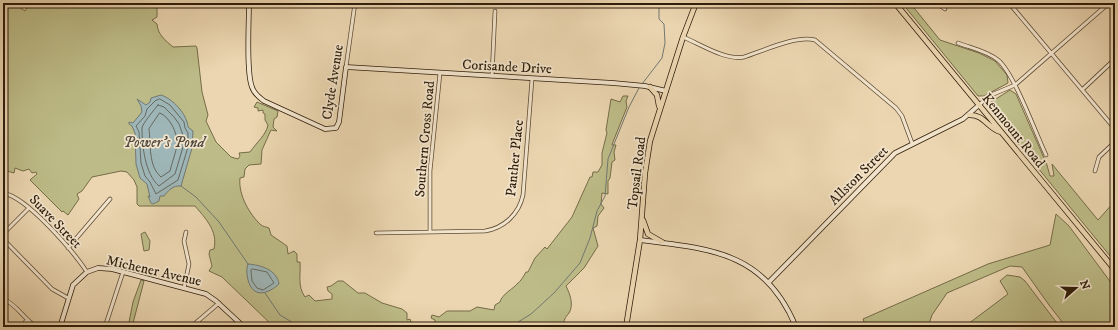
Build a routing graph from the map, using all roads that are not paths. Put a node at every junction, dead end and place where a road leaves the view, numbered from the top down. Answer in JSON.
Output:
{"nodes":[{"id":1,"x":249,"y":3,"type":"edge"},
{"id":2,"x":355,"y":3,"type":"edge"},
{"id":3,"x":696,"y":3,"type":"edge"},
{"id":4,"x":895,"y":3,"type":"edge"},
{"id":5,"x":936,"y":3,"type":"edge"},
{"id":6,"x":1009,"y":3,"type":"edge"},
{"id":7,"x":1109,"y":3,"type":"edge"},
{"id":8,"x":945,"y":9,"type":"dead end"},
{"id":9,"x":495,"y":11,"type":"dead end"},
{"id":10,"x":683,"y":37,"type":"junction"},
{"id":11,"x":958,"y":43,"type":"dead end"},
{"id":12,"x":1050,"y":52,"type":"junction"},
{"id":13,"x":1115,"y":58,"type":"edge"},
{"id":14,"x":346,"y":68,"type":"junction"},
{"id":15,"x":440,"y":73,"type":"junction"},
{"id":16,"x":492,"y":76,"type":"junction"},
{"id":17,"x":532,"y":79,"type":"junction"},
{"id":18,"x":1015,"y":85,"type":"junction"},
{"id":19,"x":647,"y":87,"type":"junction"},
{"id":20,"x":1082,"y":90,"type":"junction"},
{"id":21,"x":666,"y":91,"type":"junction"},
{"id":22,"x":980,"y":106,"type":"junction"},
{"id":23,"x":659,"y":110,"type":"junction"},
{"id":24,"x":969,"y":115,"type":"junction"},
{"id":25,"x":1115,"y":130,"type":"edge"},
{"id":26,"x":1001,"y":132,"type":"junction"},
{"id":27,"x":1115,"y":142,"type":"edge"},
{"id":28,"x":912,"y":143,"type":"junction"},
{"id":29,"x":1046,"y":155,"type":"dead end"},
{"id":30,"x":1094,"y":171,"type":"dead end"},
{"id":31,"x":3,"y":193,"type":"edge"},
{"id":32,"x":110,"y":199,"type":"dead end"},
{"id":33,"x":29,"y":208,"type":"junction"},
{"id":34,"x":642,"y":214,"type":"junction"},
{"id":35,"x":430,"y":231,"type":"junction"},
{"id":36,"x":186,"y":232,"type":"dead end"},
{"id":37,"x":376,"y":233,"type":"dead end"},
{"id":38,"x":640,"y":240,"type":"junction"},
{"id":39,"x":662,"y":242,"type":"junction"},
{"id":40,"x":68,"y":248,"type":"junction"},
{"id":41,"x":1115,"y":270,"type":"edge"},
{"id":42,"x":87,"y":272,"type":"junction"},
{"id":43,"x":123,"y":272,"type":"junction"},
{"id":44,"x":769,"y":282,"type":"junction"},
{"id":45,"x":184,"y":288,"type":"junction"},
{"id":46,"x":68,"y":298,"type":"junction"},
{"id":47,"x":3,"y":299,"type":"edge"},
{"id":48,"x":219,"y":304,"type":"junction"},
{"id":49,"x":27,"y":320,"type":"junction"},
{"id":50,"x":106,"y":324,"type":"dead end"},
{"id":51,"x":22,"y":327,"type":"edge"},
{"id":52,"x":37,"y":327,"type":"edge"},
{"id":53,"x":60,"y":327,"type":"edge"},
{"id":54,"x":191,"y":327,"type":"edge"},
{"id":55,"x":244,"y":327,"type":"edge"},
{"id":56,"x":626,"y":327,"type":"edge"},
{"id":57,"x":796,"y":327,"type":"edge"}],
"edges":[{"from":1,"to":14,"type":"street","name":"Clyde Avenue"},
{"from":2,"to":14,"type":"street","name":"Clyde Avenue"},
{"from":3,"to":10,"type":"main road","name":"Topsail Road"},
{"from":4,"to":22,"type":"main road","name":"Kenmount Road"},
{"from":5,"to":8,"type":"street"},
{"from":6,"to":12,"type":"street"},
{"from":7,"to":12,"type":"street"},
{"from":9,"to":16,"type":"street"},
{"from":10,"to":21,"type":"main road","name":"Topsail Road"},
{"from":10,"to":28,"type":"street"},
{"from":11,"to":18,"type":"street"},
{"from":12,"to":18,"type":"street"},
{"from":12,"to":20,"type":"street"},
{"from":13,"to":20,"type":"street"},
{"from":14,"to":15,"type":"street","name":"Corisande Drive"},
{"from":15,"to":16,"type":"street","name":"Corisande Drive"},
{"from":15,"to":35,"type":"street","name":"Southern Cross Road"},
{"from":16,"to":17,"type":"street","name":"Corisande Drive"},
{"from":17,"to":19,"type":"street","name":"Corisande Drive"},
{"from":17,"to":35,"type":"street","name":"Panther Place"},
{"from":18,"to":22,"type":"street"},
{"from":18,"to":29,"type":"street"},
{"from":19,"to":21,"type":"street","name":"Corisande Drive"},
{"from":19,"to":23,"type":"main road"},
{"from":20,"to":25,"type":"street"},
{"from":21,"to":23,"type":"main road","name":"Topsail Road"},
{"from":22,"to":24,"type":"street","name":"Allston Street"},
{"from":22,"to":26,"type":"main road","name":"Kenmount Road"},
{"from":23,"to":34,"type":"main road","name":"Topsail Road"},
{"from":24,"to":26,"type":"main road"},
{"from":24,"to":28,"type":"street","name":"Allston Street"},
{"from":26,"to":41,"type":"main road","name":"Kenmount Road"},
{"from":27,"to":30,"type":"street"},
{"from":28,"to":44,"type":"street","name":"Allston Street"},
{"from":31,"to":33,"type":"street","name":"Suave Street"},
{"from":32,"to":40,"type":"street"},
{"from":33,"to":40,"type":"street","name":"Suave Street"},
{"from":33,"to":46,"type":"street"},
{"from":34,"to":38,"type":"main road","name":"Topsail Road"},
{"from":34,"to":39,"type":"main road"},
{"from":35,"to":37,"type":"street","name":"Panther Place"},
{"from":36,"to":45,"type":"street"},
{"from":38,"to":39,"type":"street"},
{"from":38,"to":56,"type":"main road","name":"Topsail Road"},
{"from":39,"to":44,"type":"street"},
{"from":40,"to":42,"type":"street","name":"Suave Street"},
{"from":42,"to":43,"type":"street","name":"Michener Avenue"},
{"from":42,"to":46,"type":"street","name":"Michener Avenue"},
{"from":43,"to":45,"type":"street","name":"Michener Avenue"},
{"from":43,"to":50,"type":"street"},
{"from":44,"to":57,"type":"street"},
{"from":45,"to":48,"type":"street","name":"Michener Avenue"},
{"from":46,"to":53,"type":"street","name":"Michener Avenue"},
{"from":47,"to":49,"type":"street"},
{"from":48,"to":54,"type":"street"},
{"from":48,"to":55,"type":"street","name":"Michener Avenue"},
{"from":49,"to":51,"type":"street"},
{"from":49,"to":52,"type":"street"}]}
